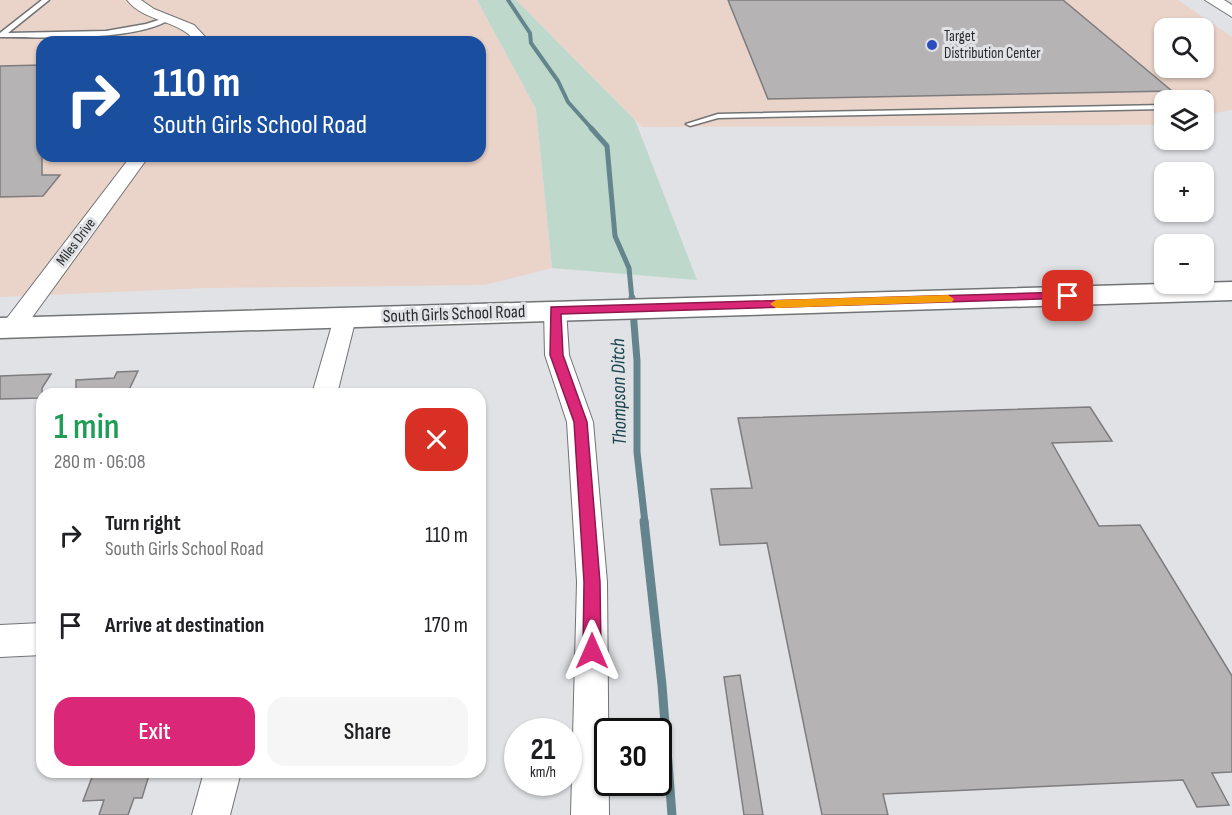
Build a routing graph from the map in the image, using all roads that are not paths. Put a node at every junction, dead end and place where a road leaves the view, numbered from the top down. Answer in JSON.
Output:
{"nodes":[{"id":1,"x":46,"y":0,"type":"edge"},
{"id":2,"x":133,"y":0,"type":"edge"},
{"id":3,"x":1214,"y":0,"type":"edge"},
{"id":4,"x":1232,"y":12,"type":"edge"},
{"id":5,"x":168,"y":19,"type":"junction"},
{"id":6,"x":0,"y":35,"type":"edge"},
{"id":7,"x":197,"y":36,"type":"edge"},
{"id":8,"x":1154,"y":107,"type":"edge"},
{"id":9,"x":690,"y":124,"type":"dead end"},
{"id":10,"x":136,"y":162,"type":"edge"},
{"id":11,"x":1232,"y":291,"type":"edge"},
{"id":12,"x":555,"y":310,"type":"junction"},
{"id":13,"x":345,"y":318,"type":"junction"},
{"id":14,"x":6,"y":328,"type":"edge"},
{"id":15,"x":326,"y":388,"type":"edge"},
{"id":16,"x":36,"y":639,"type":"edge"},
{"id":17,"x":0,"y":641,"type":"edge"},
{"id":18,"x":220,"y":778,"type":"edge"},
{"id":19,"x":211,"y":815,"type":"edge"},
{"id":20,"x":590,"y":815,"type":"edge"}],
"edges":[{"from":1,"to":6,"type":"lane"},
{"from":2,"to":5,"type":"street"},
{"from":3,"to":4,"type":"street"},
{"from":5,"to":6,"type":"lane"},
{"from":5,"to":7,"type":"street"},
{"from":8,"to":9,"type":"lane"},
{"from":10,"to":14,"type":"street","name":"Miles Drive"},
{"from":11,"to":12,"type":"main road","name":"South Girls School Road"},
{"from":12,"to":13,"type":"main road","name":"South Girls School Road"},
{"from":12,"to":20,"type":"street"},
{"from":13,"to":14,"type":"main road","name":"South Girls School Road"},
{"from":13,"to":15,"type":"street"},
{"from":16,"to":17,"type":"street"},
{"from":18,"to":19,"type":"street"}]}
